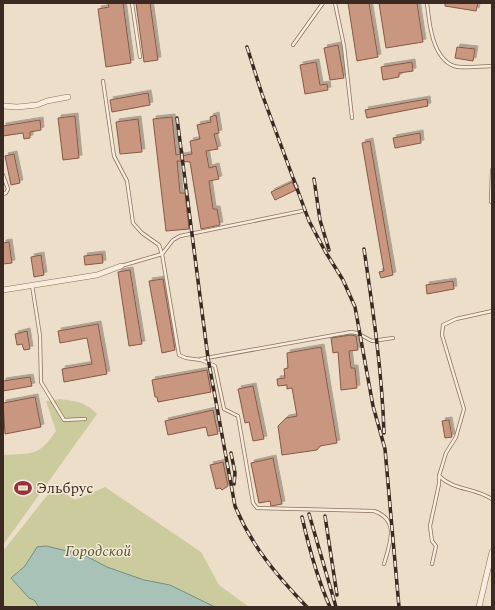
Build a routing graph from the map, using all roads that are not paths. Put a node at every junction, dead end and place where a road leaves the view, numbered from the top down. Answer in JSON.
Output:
{"nodes":[{"id":1,"x":132,"y":3,"type":"edge"},
{"id":2,"x":323,"y":3,"type":"edge"},
{"id":3,"x":335,"y":3,"type":"edge"},
{"id":4,"x":427,"y":3,"type":"edge"},
{"id":5,"x":293,"y":45,"type":"dead end"},
{"id":6,"x":140,"y":57,"type":"dead end"},
{"id":7,"x":492,"y":66,"type":"edge"},
{"id":8,"x":103,"y":81,"type":"dead end"},
{"id":9,"x":68,"y":97,"type":"dead end"},
{"id":10,"x":3,"y":106,"type":"edge"},
{"id":11,"x":352,"y":118,"type":"dead end"},
{"id":12,"x":492,"y":170,"type":"edge"},
{"id":13,"x":3,"y":175,"type":"edge"},
{"id":14,"x":3,"y":194,"type":"edge"},
{"id":15,"x":491,"y":202,"type":"dead end"},
{"id":16,"x":302,"y":211,"type":"dead end"},
{"id":17,"x":162,"y":254,"type":"junction"},
{"id":18,"x":121,"y":266,"type":"joint"},
{"id":19,"x":32,"y":285,"type":"junction"},
{"id":20,"x":3,"y":290,"type":"edge"},
{"id":21,"x":492,"y":311,"type":"edge"},
{"id":22,"x":393,"y":338,"type":"dead end"},
{"id":23,"x":201,"y":360,"type":"junction"},
{"id":24,"x":85,"y":419,"type":"dead end"},
{"id":25,"x":439,"y":476,"type":"junction"},
{"id":26,"x":492,"y":499,"type":"edge"},
{"id":27,"x":492,"y":552,"type":"edge"},
{"id":28,"x":384,"y":564,"type":"dead end"},
{"id":29,"x":432,"y":564,"type":"dead end"},
{"id":30,"x":479,"y":607,"type":"edge"}],
"edges":[{"from":1,"to":6,"type":"lane"},
{"from":2,"to":5,"type":"lane"},
{"from":3,"to":11,"type":"lane"},
{"from":4,"to":7,"type":"lane"},
{"from":8,"to":17,"type":"lane"},
{"from":9,"to":10,"type":"street"},
{"from":12,"to":15,"type":"lane"},
{"from":13,"to":14,"type":"lane"},
{"from":16,"to":17,"type":"lane"},
{"from":17,"to":18,"type":"lane"},
{"from":17,"to":23,"type":"lane"},
{"from":18,"to":19,"type":"street"},
{"from":19,"to":20,"type":"street"},
{"from":19,"to":24,"type":"lane"},
{"from":21,"to":25,"type":"lane"},
{"from":22,"to":23,"type":"lane"},
{"from":23,"to":28,"type":"lane"},
{"from":25,"to":26,"type":"lane"},
{"from":25,"to":29,"type":"lane"},
{"from":27,"to":30,"type":"street"}]}
